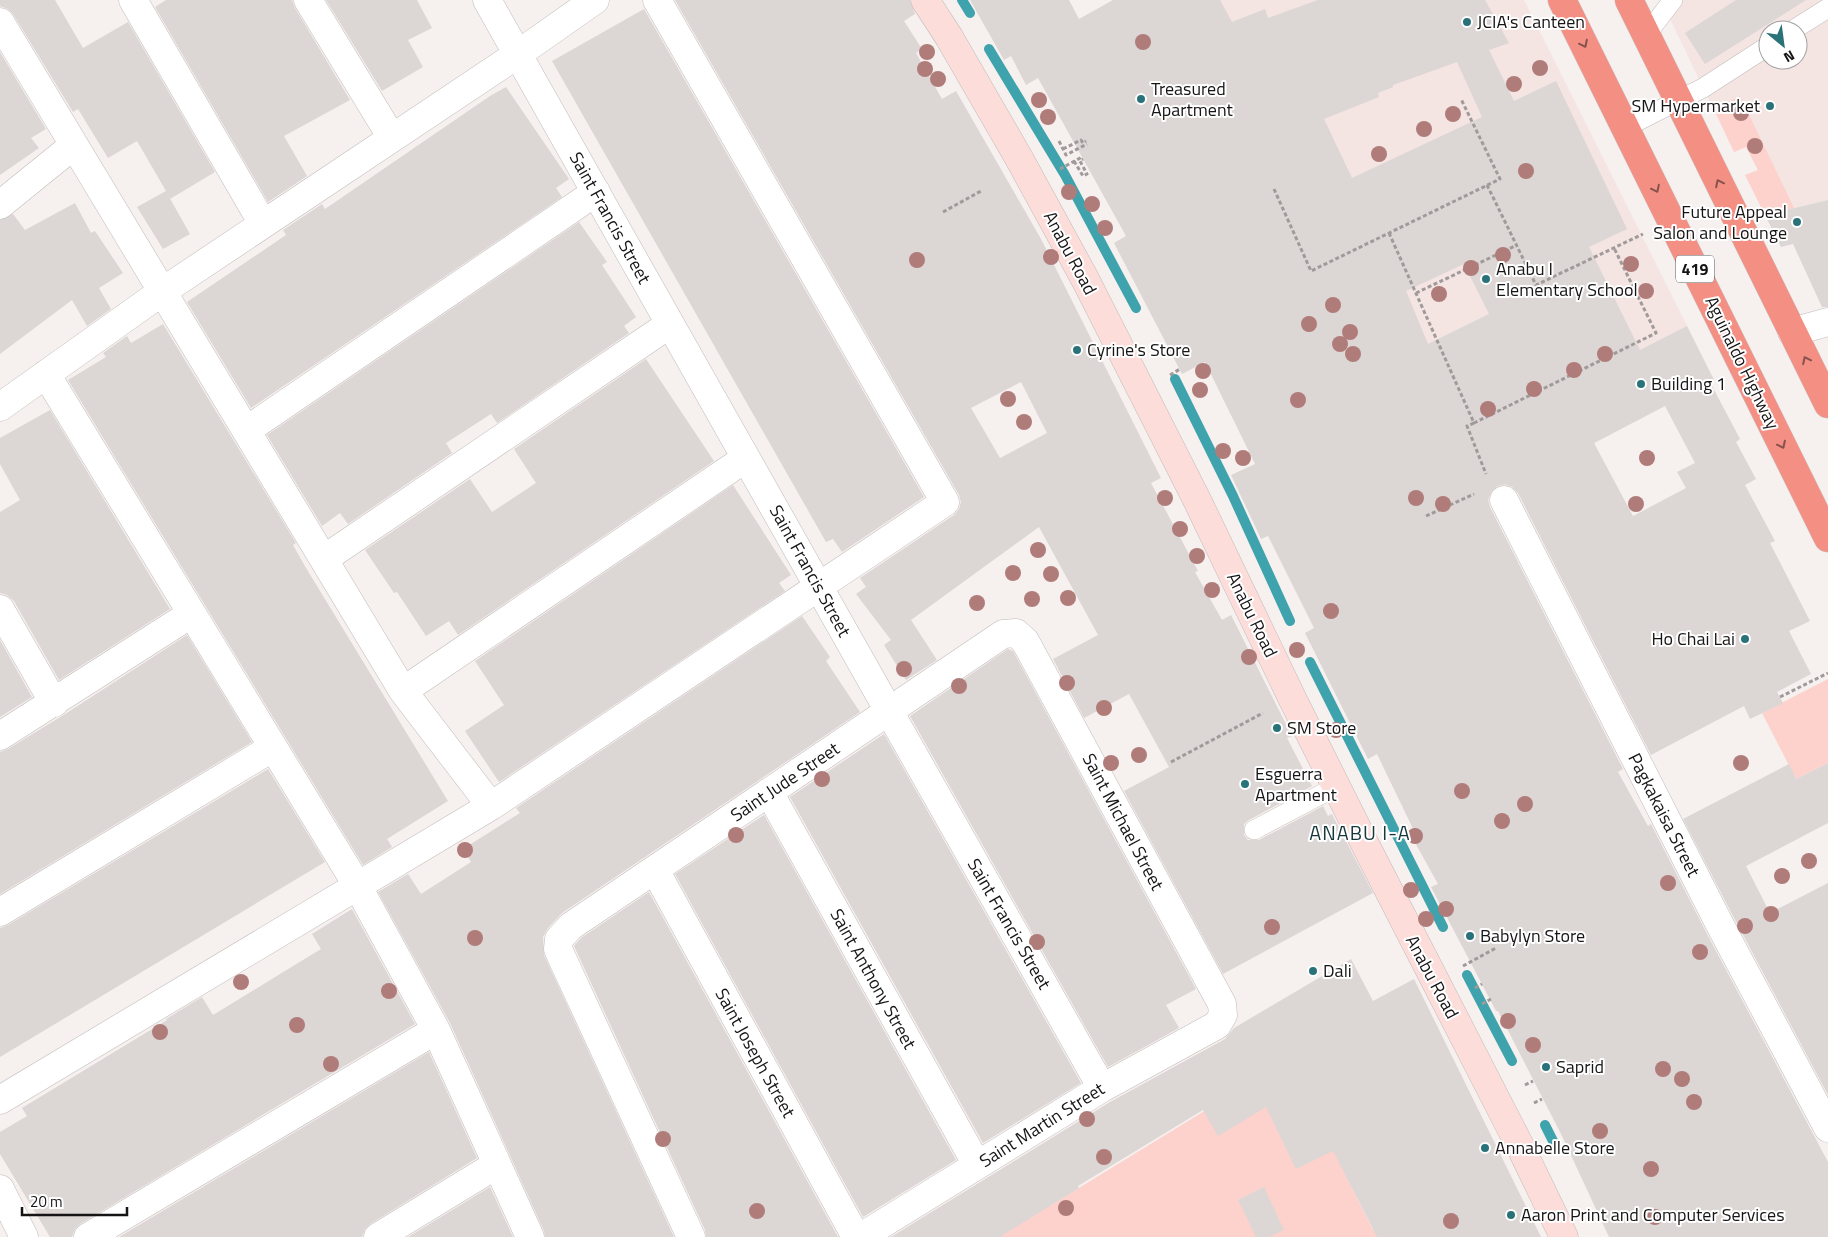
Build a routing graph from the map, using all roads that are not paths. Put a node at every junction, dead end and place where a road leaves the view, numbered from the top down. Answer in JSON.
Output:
{"nodes":[{"id":1,"x":133,"y":0,"type":"edge"},
{"id":2,"x":308,"y":0,"type":"edge"},
{"id":3,"x":487,"y":0,"type":"edge"},
{"id":4,"x":595,"y":0,"type":"edge"},
{"id":5,"x":657,"y":0,"type":"edge"},
{"id":6,"x":925,"y":0,"type":"edge"},
{"id":7,"x":1562,"y":0,"type":"edge"},
{"id":8,"x":1629,"y":0,"type":"edge"},
{"id":9,"x":1673,"y":0,"type":"edge"},
{"id":10,"x":1827,"y":9,"type":"edge"},
{"id":11,"x":1808,"y":21,"type":"edge"},
{"id":12,"x":0,"y":22,"type":"edge"},
{"id":13,"x":1646,"y":35,"type":"junction"},
{"id":14,"x":1758,"y":52,"type":"edge"},
{"id":15,"x":518,"y":54,"type":"junction"},
{"id":16,"x":1678,"y":101,"type":"junction"},
{"id":17,"x":1626,"y":127,"type":"junction"},
{"id":18,"x":392,"y":138,"type":"junction"},
{"id":19,"x":74,"y":145,"type":"junction"},
{"id":20,"x":596,"y":192,"type":"junction"},
{"id":21,"x":0,"y":205,"type":"edge"},
{"id":22,"x":263,"y":224,"type":"junction"},
{"id":23,"x":163,"y":291,"type":"junction"},
{"id":24,"x":1828,"y":322,"type":"edge"},
{"id":25,"x":670,"y":324,"type":"junction"},
{"id":26,"x":1792,"y":332,"type":"junction"},
{"id":27,"x":46,"y":374,"type":"junction"},
{"id":28,"x":1828,"y":404,"type":"edge"},
{"id":29,"x":0,"y":407,"type":"edge"},
{"id":30,"x":247,"y":430,"type":"junction"},
{"id":31,"x":746,"y":458,"type":"junction"},
{"id":32,"x":1493,"y":495,"type":"road end"},
{"id":33,"x":1828,"y":538,"type":"edge"},
{"id":34,"x":324,"y":559,"type":"junction"},
{"id":35,"x":819,"y":587,"type":"junction"},
{"id":36,"x":0,"y":609,"type":"edge"},
{"id":37,"x":191,"y":614,"type":"junction"},
{"id":38,"x":1016,"y":633,"type":"joint"},
{"id":39,"x":403,"y":691,"type":"junction"},
{"id":40,"x":54,"y":703,"type":"junction"},
{"id":41,"x":889,"y":712,"type":"junction"},
{"id":42,"x":0,"y":736,"type":"edge"},
{"id":43,"x":272,"y":748,"type":"junction"},
{"id":44,"x":1337,"y":786,"type":"junction"},
{"id":45,"x":769,"y":792,"type":"junction"},
{"id":46,"x":490,"y":806,"type":"junction"},
{"id":47,"x":1254,"y":830,"type":"dead end"},
{"id":48,"x":655,"y":870,"type":"junction"},
{"id":49,"x":357,"y":885,"type":"junction"},
{"id":50,"x":0,"y":912,"type":"edge"},
{"id":51,"x":1223,"y":1015,"type":"joint"},
{"id":52,"x":436,"y":1030,"type":"junction"},
{"id":53,"x":1102,"y":1088,"type":"junction"},
{"id":54,"x":0,"y":1100,"type":"edge"},
{"id":55,"x":1828,"y":1128,"type":"edge"},
{"id":56,"x":977,"y":1165,"type":"junction"},
{"id":57,"x":496,"y":1166,"type":"junction"},
{"id":58,"x":0,"y":1189,"type":"edge"},
{"id":59,"x":24,"y":1237,"type":"edge"},
{"id":60,"x":88,"y":1237,"type":"edge"},
{"id":61,"x":378,"y":1237,"type":"edge"},
{"id":62,"x":530,"y":1237,"type":"edge"},
{"id":63,"x":691,"y":1237,"type":"edge"},
{"id":64,"x":856,"y":1237,"type":"edge"},
{"id":65,"x":861,"y":1237,"type":"edge"},
{"id":66,"x":1564,"y":1237,"type":"edge"}],
"edges":[{"from":1,"to":22,"type":"street"},
{"from":2,"to":18,"type":"street"},
{"from":3,"to":15,"type":"street","name":"Saint Francis Street"},
{"from":4,"to":15,"type":"street"},
{"from":5,"to":35,"type":"street"},
{"from":6,"to":44,"type":"street","name":"Anabu Road"},
{"from":7,"to":17,"type":"highway","name":"Aguinaldo Highway","number":"419","one_way":true},
{"from":8,"to":13,"type":"highway"},
{"from":9,"to":13,"type":"lane"},
{"from":10,"to":11,"type":"lane"},
{"from":12,"to":19,"type":"street"},
{"from":13,"to":16,"type":"highway"},
{"from":14,"to":16,"type":"lane"},
{"from":15,"to":18,"type":"street"},
{"from":15,"to":20,"type":"street","name":"Saint Francis Street"},
{"from":16,"to":17,"type":"lane"},
{"from":26,"to":16,"type":"highway","one_way":true},
{"from":17,"to":33,"type":"highway","name":"Aguinaldo Highway","number":"419","one_way":true},
{"from":18,"to":22,"type":"street"},
{"from":19,"to":21,"type":"street"},
{"from":19,"to":23,"type":"street"},
{"from":20,"to":25,"type":"street","name":"Saint Francis Street"},
{"from":20,"to":30,"type":"street"},
{"from":22,"to":23,"type":"street"},
{"from":23,"to":27,"type":"street"},
{"from":23,"to":30,"type":"street"},
{"from":24,"to":26,"type":"street"},
{"from":25,"to":31,"type":"street","name":"Saint Francis Street"},
{"from":25,"to":34,"type":"street"},
{"from":28,"to":26,"type":"highway","one_way":true},
{"from":27,"to":29,"type":"street"},
{"from":27,"to":37,"type":"street"},
{"from":30,"to":34,"type":"street"},
{"from":31,"to":35,"type":"street","name":"Saint Francis Street"},
{"from":31,"to":39,"type":"street"},
{"from":32,"to":55,"type":"street","name":"Pagkakaisa Street"},
{"from":34,"to":39,"type":"street"},
{"from":35,"to":41,"type":"street","name":"Saint Francis Street"},
{"from":35,"to":46,"type":"street"},
{"from":36,"to":40,"type":"street"},
{"from":37,"to":40,"type":"street"},
{"from":37,"to":43,"type":"street"},
{"from":38,"to":41,"type":"street","name":"Saint Jude Street"},
{"from":38,"to":51,"type":"street","name":"Saint Michael Street"},
{"from":39,"to":46,"type":"street"},
{"from":40,"to":42,"type":"street"},
{"from":41,"to":45,"type":"street","name":"Saint Jude Street"},
{"from":41,"to":53,"type":"street","name":"Saint Francis Street"},
{"from":43,"to":49,"type":"street"},
{"from":43,"to":50,"type":"street"},
{"from":44,"to":47,"type":"lane"},
{"from":44,"to":66,"type":"street","name":"Anabu Road"},
{"from":45,"to":48,"type":"street","name":"Saint Jude Street"},
{"from":45,"to":56,"type":"street","name":"Saint Anthony Street"},
{"from":46,"to":49,"type":"street"},
{"from":48,"to":63,"type":"street","name":"Saint Jude Street"},
{"from":48,"to":64,"type":"street","name":"Saint Joseph Street"},
{"from":49,"to":52,"type":"street"},
{"from":49,"to":54,"type":"street"},
{"from":51,"to":53,"type":"street","name":"Saint Martin Street"},
{"from":52,"to":57,"type":"street"},
{"from":52,"to":60,"type":"street"},
{"from":53,"to":56,"type":"street","name":"Saint Martin Street"},
{"from":56,"to":65,"type":"street","name":"Saint Martin Street"},
{"from":57,"to":61,"type":"street"},
{"from":57,"to":62,"type":"street"},
{"from":58,"to":59,"type":"street"}]}
